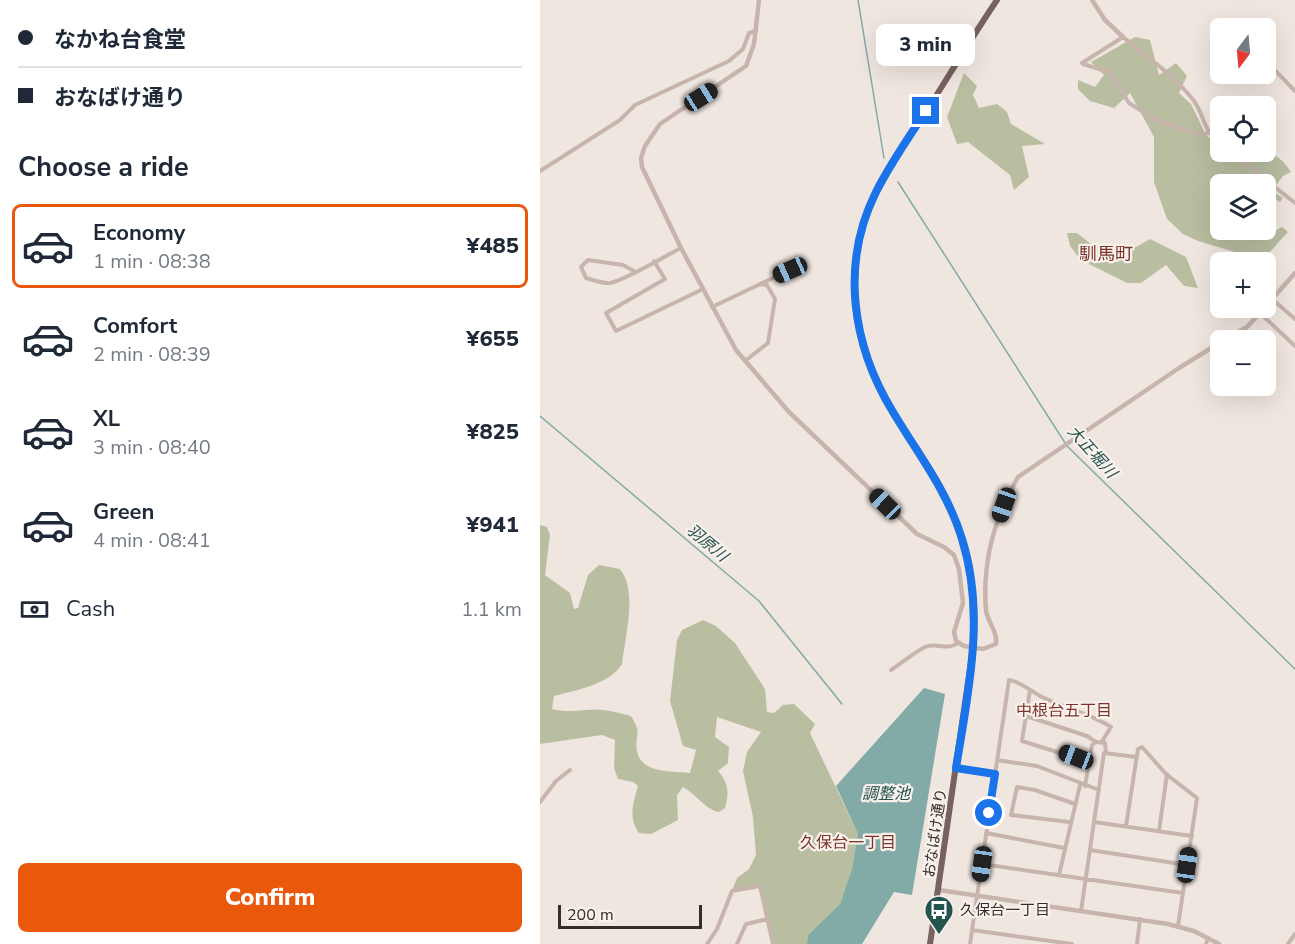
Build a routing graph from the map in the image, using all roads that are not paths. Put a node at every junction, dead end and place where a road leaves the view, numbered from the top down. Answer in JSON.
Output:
{"nodes":[{"id":1,"x":759,"y":0,"type":"edge"},
{"id":2,"x":997,"y":0,"type":"edge"},
{"id":3,"x":1092,"y":0,"type":"edge"},
{"id":4,"x":756,"y":31,"type":"junction"},
{"id":5,"x":1123,"y":37,"type":"junction"},
{"id":6,"x":1276,"y":72,"type":"edge"},
{"id":7,"x":1295,"y":90,"type":"edge"},
{"id":8,"x":1208,"y":133,"type":"joint"},
{"id":9,"x":1244,"y":162,"type":"edge"},
{"id":10,"x":540,"y":171,"type":"edge"},
{"id":11,"x":1295,"y":203,"type":"edge"},
{"id":12,"x":681,"y":248,"type":"junction"},
{"id":13,"x":654,"y":261,"type":"junction"},
{"id":14,"x":790,"y":270,"type":"dead end"},
{"id":15,"x":634,"y":271,"type":"junction"},
{"id":16,"x":1295,"y":273,"type":"edge"},
{"id":17,"x":760,"y":284,"type":"junction"},
{"id":18,"x":703,"y":289,"type":"junction"},
{"id":19,"x":1276,"y":294,"type":"edge"},
{"id":20,"x":1276,"y":302,"type":"edge"},
{"id":21,"x":712,"y":307,"type":"junction"},
{"id":22,"x":1255,"y":318,"type":"edge"},
{"id":23,"x":1265,"y":318,"type":"edge"},
{"id":24,"x":1295,"y":319,"type":"edge"},
{"id":25,"x":1242,"y":330,"type":"edge"},
{"id":26,"x":1295,"y":346,"type":"edge"},
{"id":27,"x":1210,"y":350,"type":"edge"},
{"id":28,"x":745,"y":361,"type":"junction"},
{"id":29,"x":958,"y":643,"type":"junction"},
{"id":30,"x":973,"y":648,"type":"junction"},
{"id":31,"x":891,"y":670,"type":"dead end"},
{"id":32,"x":1030,"y":690,"type":"junction"},
{"id":33,"x":1026,"y":716,"type":"junction"},
{"id":34,"x":1099,"y":742,"type":"junction"},
{"id":35,"x":1106,"y":753,"type":"junction"},
{"id":36,"x":1136,"y":758,"type":"junction"},
{"id":37,"x":997,"y":760,"type":"junction"},
{"id":38,"x":1089,"y":762,"type":"junction"},
{"id":39,"x":956,"y":768,"type":"junction"},
{"id":40,"x":570,"y":770,"type":"dead end"},
{"id":41,"x":995,"y":774,"type":"junction"},
{"id":42,"x":1167,"y":774,"type":"junction"},
{"id":43,"x":1083,"y":785,"type":"junction"},
{"id":44,"x":1099,"y":790,"type":"junction"},
{"id":45,"x":540,"y":802,"type":"edge"},
{"id":46,"x":1075,"y":804,"type":"junction"},
{"id":47,"x":1069,"y":822,"type":"junction"},
{"id":48,"x":1094,"y":822,"type":"junction"},
{"id":49,"x":1126,"y":826,"type":"junction"},
{"id":50,"x":1159,"y":831,"type":"junction"},
{"id":51,"x":986,"y":833,"type":"junction"},
{"id":52,"x":1192,"y":836,"type":"junction"},
{"id":53,"x":1064,"y":848,"type":"junction"},
{"id":54,"x":1090,"y":850,"type":"junction"},
{"id":55,"x":982,"y":864,"type":"junction"},
{"id":56,"x":1187,"y":865,"type":"junction"},
{"id":57,"x":1059,"y":875,"type":"junction"},
{"id":58,"x":1086,"y":879,"type":"junction"},
{"id":59,"x":939,"y":890,"type":"junction"},
{"id":60,"x":1183,"y":893,"type":"junction"},
{"id":61,"x":977,"y":895,"type":"junction"},
{"id":62,"x":1081,"y":910,"type":"junction"},
{"id":63,"x":768,"y":919,"type":"junction"},
{"id":64,"x":1140,"y":919,"type":"junction"},
{"id":65,"x":1178,"y":926,"type":"junction"},
{"id":66,"x":972,"y":930,"type":"junction"},
{"id":67,"x":1295,"y":934,"type":"edge"},
{"id":68,"x":1208,"y":938,"type":"junction"},
{"id":69,"x":1289,"y":943,"type":"edge"},
{"id":70,"x":707,"y":944,"type":"edge"},
{"id":71,"x":737,"y":944,"type":"edge"},
{"id":72,"x":773,"y":944,"type":"edge"},
{"id":73,"x":930,"y":944,"type":"edge"},
{"id":74,"x":970,"y":944,"type":"edge"},
{"id":75,"x":1072,"y":944,"type":"edge"},
{"id":76,"x":1137,"y":944,"type":"edge"},
{"id":77,"x":1206,"y":944,"type":"edge"},
{"id":78,"x":1219,"y":944,"type":"edge"}],
"edges":[{"from":1,"to":4,"type":"street"},
{"from":2,"to":30,"type":"main road","name":"おなばけ通り"},
{"from":3,"to":5,"type":"street"},
{"from":4,"to":10,"type":"street"},
{"from":4,"to":12,"type":"street"},
{"from":5,"to":8,"type":"street"},
{"from":5,"to":8,"type":"street"},
{"from":6,"to":7,"type":"street"},
{"from":9,"to":11,"type":"street"},
{"from":12,"to":13,"type":"street"},
{"from":12,"to":18,"type":"street"},
{"from":13,"to":15,"type":"street"},
{"from":13,"to":18,"type":"street"},
{"from":14,"to":17,"type":"street"},
{"from":15,"to":15,"type":"street"},
{"from":16,"to":19,"type":"street"},
{"from":17,"to":21,"type":"street"},
{"from":17,"to":28,"type":"street"},
{"from":18,"to":21,"type":"street"},
{"from":20,"to":24,"type":"street"},
{"from":21,"to":28,"type":"street"},
{"from":22,"to":25,"type":"street"},
{"from":23,"to":26,"type":"street"},
{"from":27,"to":30,"type":"street"},
{"from":28,"to":29,"type":"street"},
{"from":29,"to":30,"type":"street"},
{"from":29,"to":31,"type":"street"},
{"from":30,"to":39,"type":"main road","name":"おなばけ通り"},
{"from":32,"to":33,"type":"street"},
{"from":32,"to":34,"type":"street"},
{"from":32,"to":37,"type":"street"},
{"from":33,"to":34,"type":"street"},
{"from":33,"to":38,"type":"street"},
{"from":34,"to":35,"type":"street"},
{"from":34,"to":38,"type":"street"},
{"from":35,"to":36,"type":"street"},
{"from":35,"to":44,"type":"street"},
{"from":36,"to":42,"type":"street"},
{"from":36,"to":49,"type":"street"},
{"from":37,"to":41,"type":"street"},
{"from":37,"to":43,"type":"street"},
{"from":38,"to":43,"type":"street"},
{"from":39,"to":41,"type":"street"},
{"from":39,"to":59,"type":"main road","name":"おなばけ通り"},
{"from":40,"to":45,"type":"street"},
{"from":41,"to":51,"type":"street"},
{"from":42,"to":50,"type":"street"},
{"from":42,"to":52,"type":"street"},
{"from":43,"to":44,"type":"street"},
{"from":43,"to":46,"type":"street"},
{"from":44,"to":48,"type":"street"},
{"from":46,"to":47,"type":"street"},
{"from":46,"to":47,"type":"street"},
{"from":47,"to":53,"type":"street"},
{"from":48,"to":49,"type":"street"},
{"from":48,"to":54,"type":"street"},
{"from":49,"to":50,"type":"street"},
{"from":50,"to":52,"type":"street"},
{"from":51,"to":53,"type":"street"},
{"from":51,"to":55,"type":"street"},
{"from":52,"to":56,"type":"street"},
{"from":53,"to":57,"type":"street"},
{"from":54,"to":56,"type":"street"},
{"from":54,"to":58,"type":"street"},
{"from":55,"to":57,"type":"street"},
{"from":55,"to":61,"type":"street"},
{"from":56,"to":60,"type":"street"},
{"from":57,"to":58,"type":"street"},
{"from":58,"to":60,"type":"street"},
{"from":58,"to":62,"type":"street"},
{"from":59,"to":61,"type":"street"},
{"from":59,"to":73,"type":"main road","name":"おなばけ通り"},
{"from":60,"to":65,"type":"street"},
{"from":61,"to":62,"type":"street"},
{"from":61,"to":66,"type":"street"},
{"from":62,"to":64,"type":"street"},
{"from":63,"to":70,"type":"street"},
{"from":63,"to":71,"type":"street"},
{"from":63,"to":72,"type":"street"},
{"from":64,"to":65,"type":"street"},
{"from":64,"to":76,"type":"street"},
{"from":65,"to":68,"type":"street"},
{"from":66,"to":74,"type":"street"},
{"from":66,"to":75,"type":"street"},
{"from":67,"to":69,"type":"street"},
{"from":68,"to":77,"type":"street"},
{"from":68,"to":78,"type":"street"}]}
